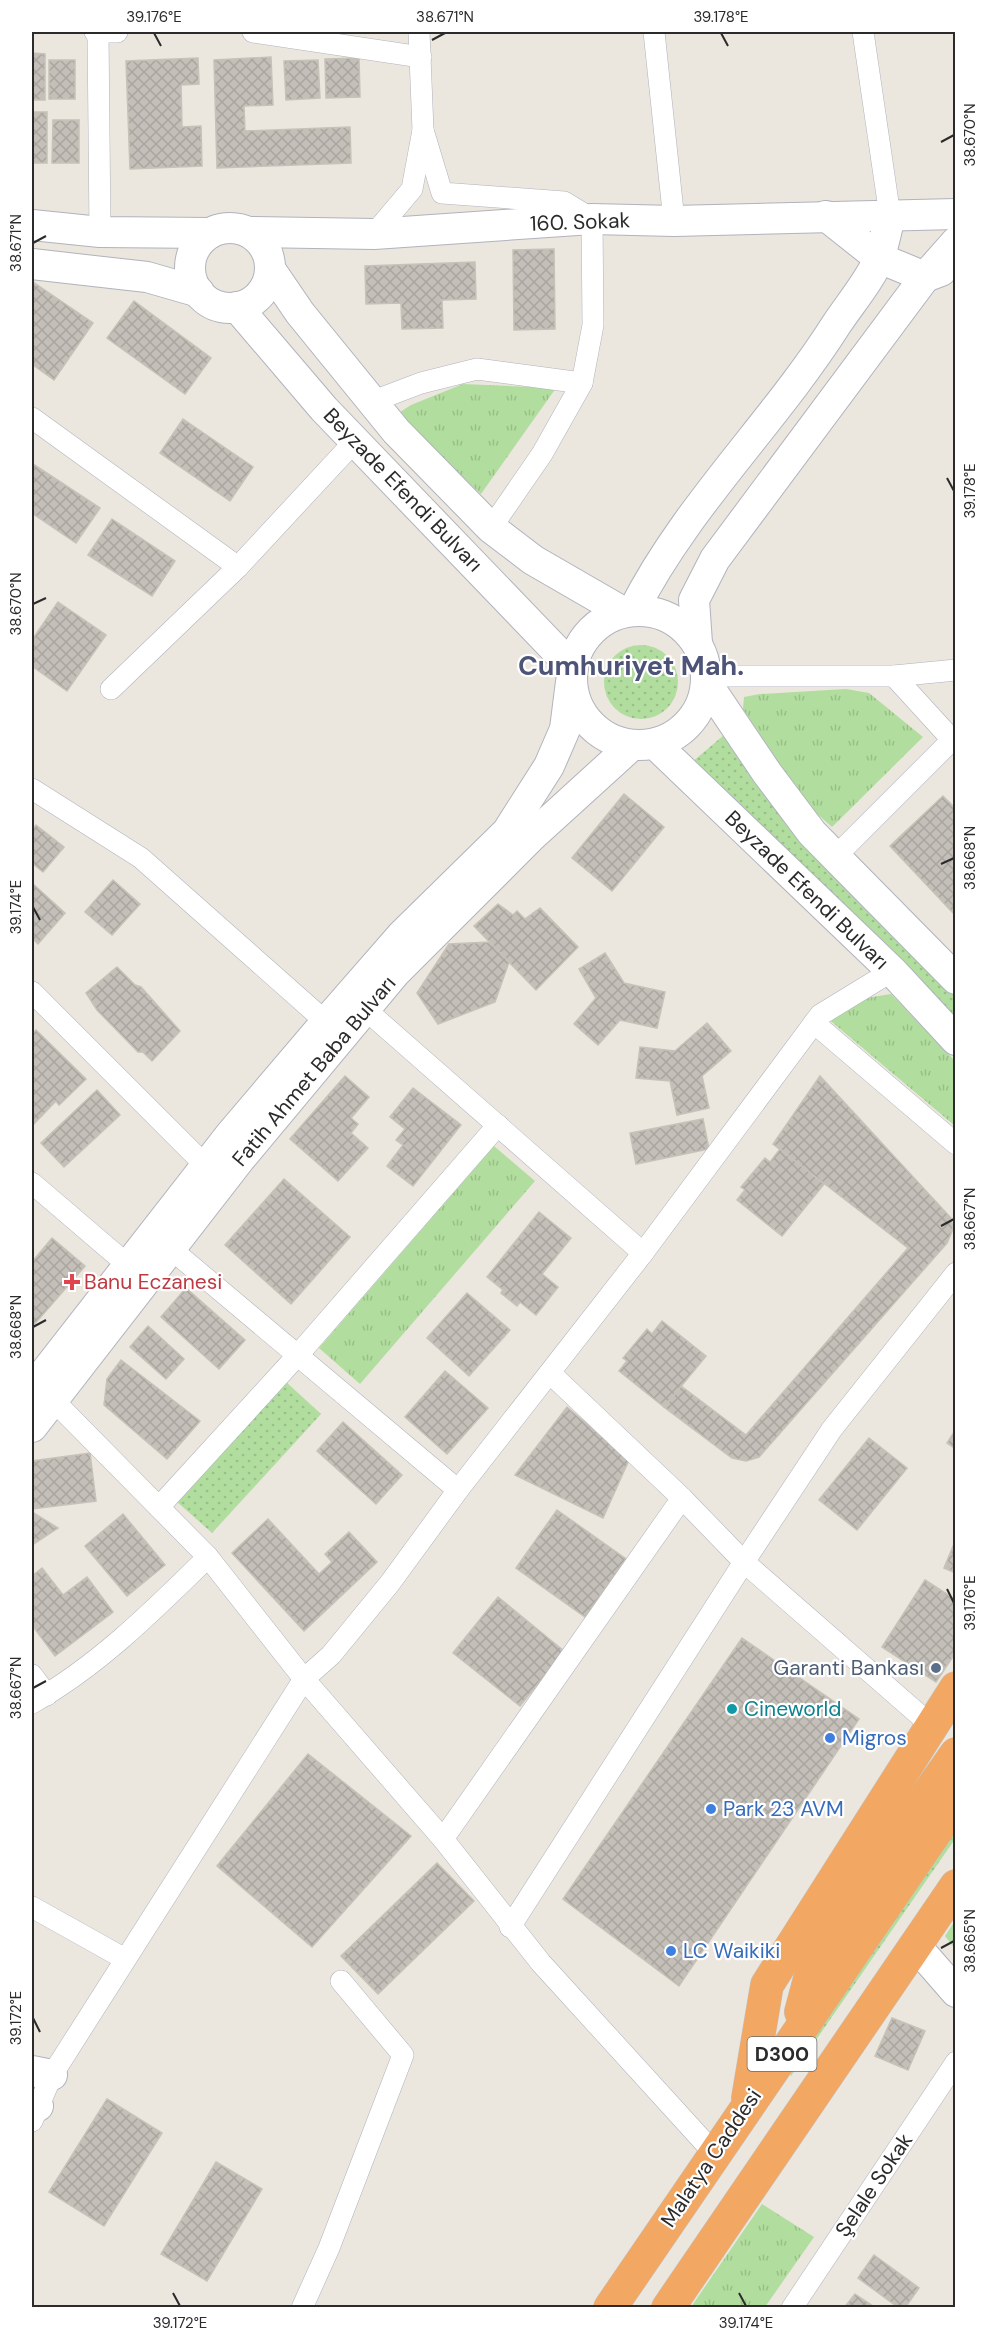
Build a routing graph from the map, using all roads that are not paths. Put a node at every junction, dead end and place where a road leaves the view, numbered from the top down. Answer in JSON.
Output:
{"nodes":[{"id":1,"x":96,"y":32,"type":"edge"},
{"id":2,"x":117,"y":32,"type":"edge"},
{"id":3,"x":254,"y":32,"type":"edge"},
{"id":4,"x":419,"y":32,"type":"edge"},
{"id":5,"x":654,"y":32,"type":"edge"},
{"id":6,"x":863,"y":32,"type":"edge"},
{"id":7,"x":421,"y":57,"type":"junction"},
{"id":8,"x":423,"y":130,"type":"junction"},
{"id":9,"x":956,"y":214,"type":"edge"},
{"id":10,"x":826,"y":216,"type":"junction"},
{"id":11,"x":890,"y":216,"type":"junction"},
{"id":12,"x":592,"y":219,"type":"junction"},
{"id":13,"x":674,"y":221,"type":"junction"},
{"id":14,"x":32,"y":225,"type":"edge"},
{"id":15,"x":100,"y":232,"type":"junction"},
{"id":16,"x":249,"y":232,"type":"junction"},
{"id":17,"x":210,"y":233,"type":"junction"},
{"id":18,"x":334,"y":233,"type":"junction"},
{"id":19,"x":374,"y":234,"type":"junction"},
{"id":20,"x":956,"y":242,"type":"edge"},
{"id":21,"x":879,"y":258,"type":"junction"},
{"id":22,"x":270,"y":263,"type":"junction"},
{"id":23,"x":32,"y":264,"type":"edge"},
{"id":24,"x":956,"y":266,"type":"edge"},
{"id":25,"x":925,"y":277,"type":"junction"},
{"id":26,"x":199,"y":292,"type":"junction"},
{"id":27,"x":237,"y":307,"type":"junction"},
{"id":28,"x":582,"y":383,"type":"junction"},
{"id":29,"x":371,"y":402,"type":"junction"},
{"id":30,"x":32,"y":418,"type":"edge"},
{"id":31,"x":355,"y":441,"type":"junction"},
{"id":32,"x":491,"y":528,"type":"junction"},
{"id":33,"x":238,"y":567,"type":"junction"},
{"id":34,"x":628,"y":612,"type":"junction"},
{"id":35,"x":697,"y":643,"type":"junction"},
{"id":36,"x":956,"y":670,"type":"edge"},
{"id":37,"x":572,"y":675,"type":"junction"},
{"id":38,"x":894,"y":676,"type":"junction"},
{"id":39,"x":707,"y":680,"type":"junction"},
{"id":40,"x":111,"y":689,"type":"dead end"},
{"id":41,"x":954,"y":740,"type":"edge"},
{"id":42,"x":643,"y":745,"type":"junction"},
{"id":43,"x":32,"y":789,"type":"edge"},
{"id":44,"x":836,"y":856,"type":"junction"},
{"id":45,"x":892,"y":971,"type":"junction"},
{"id":46,"x":956,"y":979,"type":"edge"},
{"id":47,"x":32,"y":992,"type":"edge"},
{"id":48,"x":366,"y":1010,"type":"junction"},
{"id":49,"x":326,"y":1022,"type":"junction"},
{"id":50,"x":814,"y":1023,"type":"junction"},
{"id":51,"x":956,"y":1040,"type":"edge"},
{"id":52,"x":498,"y":1125,"type":"junction"},
{"id":53,"x":956,"y":1144,"type":"edge"},
{"id":54,"x":206,"y":1166,"type":"junction"},
{"id":55,"x":32,"y":1183,"type":"edge"},
{"id":56,"x":171,"y":1249,"type":"junction"},
{"id":57,"x":643,"y":1253,"type":"junction"},
{"id":58,"x":129,"y":1266,"type":"junction"},
{"id":59,"x":956,"y":1273,"type":"edge"},
{"id":60,"x":297,"y":1356,"type":"junction"},
{"id":61,"x":551,"y":1374,"type":"junction"},
{"id":62,"x":42,"y":1394,"type":"edge"},
{"id":63,"x":32,"y":1427,"type":"edge"},
{"id":64,"x":458,"y":1490,"type":"junction"},
{"id":65,"x":682,"y":1498,"type":"junction"},
{"id":66,"x":159,"y":1507,"type":"junction"},
{"id":67,"x":208,"y":1557,"type":"junction"},
{"id":68,"x":744,"y":1562,"type":"junction"},
{"id":69,"x":32,"y":1675,"type":"edge"},
{"id":70,"x":304,"y":1679,"type":"junction"},
{"id":71,"x":956,"y":1688,"type":"edge"},
{"id":72,"x":39,"y":1699,"type":"edge"},
{"id":73,"x":932,"y":1726,"type":"junction"},
{"id":74,"x":956,"y":1754,"type":"edge"},
{"id":75,"x":956,"y":1802,"type":"edge"},
{"id":76,"x":442,"y":1839,"type":"junction"},
{"id":77,"x":956,"y":1886,"type":"edge"},
{"id":78,"x":32,"y":1907,"type":"edge"},
{"id":79,"x":510,"y":1927,"type":"junction"},
{"id":80,"x":915,"y":1945,"type":"junction"},
{"id":81,"x":125,"y":1959,"type":"junction"},
{"id":82,"x":341,"y":1981,"type":"dead end"},
{"id":83,"x":956,"y":1992,"type":"edge"},
{"id":84,"x":793,"y":2038,"type":"junction"},
{"id":85,"x":956,"y":2062,"type":"edge"},
{"id":86,"x":42,"y":2073,"type":"edge"},
{"id":87,"x":746,"y":2107,"type":"junction"},
{"id":88,"x":34,"y":2110,"type":"edge"},
{"id":89,"x":714,"y":2153,"type":"junction"},
{"id":90,"x":752,"y":2184,"type":"junction"},
{"id":91,"x":302,"y":2307,"type":"edge"},
{"id":92,"x":610,"y":2307,"type":"edge"},
{"id":93,"x":668,"y":2307,"type":"edge"},
{"id":94,"x":792,"y":2307,"type":"edge"}],
"edges":[{"from":1,"to":2,"type":"street"},
{"from":1,"to":15,"type":"street"},
{"from":3,"to":7,"type":"street"},
{"from":4,"to":7,"type":"street"},
{"from":5,"to":13,"type":"street"},
{"from":6,"to":11,"type":"street"},
{"from":7,"to":8,"type":"street"},
{"from":8,"to":12,"type":"street"},
{"from":8,"to":19,"type":"street"},
{"from":9,"to":11,"type":"main road","name":"160. Sokak"},
{"from":10,"to":11,"type":"main road","name":"160. Sokak"},
{"from":10,"to":13,"type":"main road","name":"160. Sokak"},
{"from":10,"to":21,"type":"main road"},
{"from":11,"to":21,"type":"main road"},
{"from":12,"to":13,"type":"main road","name":"160. Sokak"},
{"from":12,"to":19,"type":"main road","name":"160. Sokak"},
{"from":12,"to":28,"type":"street"},
{"from":14,"to":15,"type":"main road"},
{"from":15,"to":17,"type":"main road"},
{"from":16,"to":17,"type":"main road"},
{"from":16,"to":18,"type":"main road","name":"160. Sokak"},
{"from":16,"to":22,"type":"main road"},
{"from":17,"to":26,"type":"main road"},
{"from":18,"to":19,"type":"main road","name":"160. Sokak"},
{"from":18,"to":22,"type":"main road","name":"160. Sokak"},
{"from":20,"to":25,"type":"main road"},
{"from":21,"to":25,"type":"main road"},
{"from":21,"to":34,"type":"main road"},
{"from":22,"to":27,"type":"main road"},
{"from":22,"to":29,"type":"main road","name":"Beyzade Efendi Bulvarı"},
{"from":23,"to":26,"type":"main road"},
{"from":24,"to":25,"type":"main road"},
{"from":25,"to":35,"type":"main road"},
{"from":26,"to":27,"type":"main road"},
{"from":27,"to":31,"type":"main road","name":"Beyzade Efendi Bulvarı"},
{"from":28,"to":29,"type":"street"},
{"from":28,"to":32,"type":"street"},
{"from":29,"to":32,"type":"main road","name":"Beyzade Efendi Bulvarı"},
{"from":30,"to":33,"type":"street"},
{"from":31,"to":33,"type":"street"},
{"from":31,"to":37,"type":"main road","name":"Beyzade Efendi Bulvarı"},
{"from":32,"to":34,"type":"main road","name":"Beyzade Efendi Bulvarı"},
{"from":33,"to":40,"type":"street"},
{"from":34,"to":35,"type":"main road"},
{"from":34,"to":37,"type":"main road"},
{"from":35,"to":39,"type":"main road"},
{"from":36,"to":38,"type":"street"},
{"from":37,"to":42,"type":"main road"},
{"from":37,"to":49,"type":"main road","name":"Fatih Ahmet Baba Bulvarı"},
{"from":38,"to":39,"type":"street"},
{"from":38,"to":41,"type":"street"},
{"from":39,"to":42,"type":"main road"},
{"from":39,"to":44,"type":"main road","name":"Beyzade Efendi Bulvarı"},
{"from":41,"to":44,"type":"street"},
{"from":42,"to":45,"type":"main road","name":"Beyzade Efendi Bulvarı"},
{"from":42,"to":48,"type":"main road","name":"Fatih Ahmet Baba Bulvarı"},
{"from":43,"to":49,"type":"street"},
{"from":44,"to":46,"type":"main road","name":"Beyzade Efendi Bulvarı"},
{"from":45,"to":50,"type":"street"},
{"from":45,"to":51,"type":"main road","name":"Beyzade Efendi Bulvarı"},
{"from":47,"to":54,"type":"street"},
{"from":48,"to":52,"type":"street"},
{"from":48,"to":56,"type":"main road","name":"Fatih Ahmet Baba Bulvarı"},
{"from":49,"to":54,"type":"main road","name":"Fatih Ahmet Baba Bulvarı"},
{"from":50,"to":53,"type":"street"},
{"from":50,"to":57,"type":"street"},
{"from":52,"to":57,"type":"street"},
{"from":52,"to":60,"type":"street"},
{"from":54,"to":58,"type":"main road","name":"Fatih Ahmet Baba Bulvarı"},
{"from":55,"to":58,"type":"street"},
{"from":56,"to":60,"type":"street"},
{"from":56,"to":62,"type":"main road","name":"Fatih Ahmet Baba Bulvarı"},
{"from":57,"to":61,"type":"street"},
{"from":58,"to":62,"type":"main road","name":"Fatih Ahmet Baba Bulvarı"},
{"from":59,"to":68,"type":"street"},
{"from":60,"to":64,"type":"street"},
{"from":60,"to":66,"type":"street"},
{"from":61,"to":64,"type":"street"},
{"from":61,"to":65,"type":"street"},
{"from":62,"to":63,"type":"main road","name":"Fatih Ahmet Baba Bulvarı"},
{"from":62,"to":66,"type":"street"},
{"from":64,"to":70,"type":"street"},
{"from":65,"to":68,"type":"street"},
{"from":65,"to":76,"type":"street"},
{"from":66,"to":67,"type":"street"},
{"from":67,"to":70,"type":"street"},
{"from":67,"to":72,"type":"street"},
{"from":68,"to":73,"type":"street"},
{"from":68,"to":79,"type":"street"},
{"from":69,"to":72,"type":"street"},
{"from":70,"to":76,"type":"street"},
{"from":70,"to":81,"type":"street"},
{"from":71,"to":73,"type":"highway"},
{"from":73,"to":87,"type":"highway"},
{"from":74,"to":84,"type":"highway"},
{"from":75,"to":84,"type":"highway","name":"Malatya Caddesi","number":"D300"},
{"from":76,"to":79,"type":"street"},
{"from":77,"to":80,"type":"highway","number":"D300"},
{"from":78,"to":81,"type":"street"},
{"from":79,"to":89,"type":"street"},
{"from":80,"to":83,"type":"main road"},
{"from":80,"to":90,"type":"highway","number":"D300"},
{"from":81,"to":86,"type":"street"},
{"from":82,"to":91,"type":"street"},
{"from":84,"to":87,"type":"highway","name":"Malatya Caddesi","number":"D300"},
{"from":84,"to":90,"type":"highway"},
{"from":85,"to":94,"type":"street","name":"Şelale Sokak"},
{"from":86,"to":88,"type":"street"},
{"from":87,"to":89,"type":"highway","name":"Malatya Caddesi","number":"D300"},
{"from":89,"to":92,"type":"highway","name":"Malatya Caddesi","number":"D300"},
{"from":90,"to":93,"type":"highway","number":"D300"}]}
